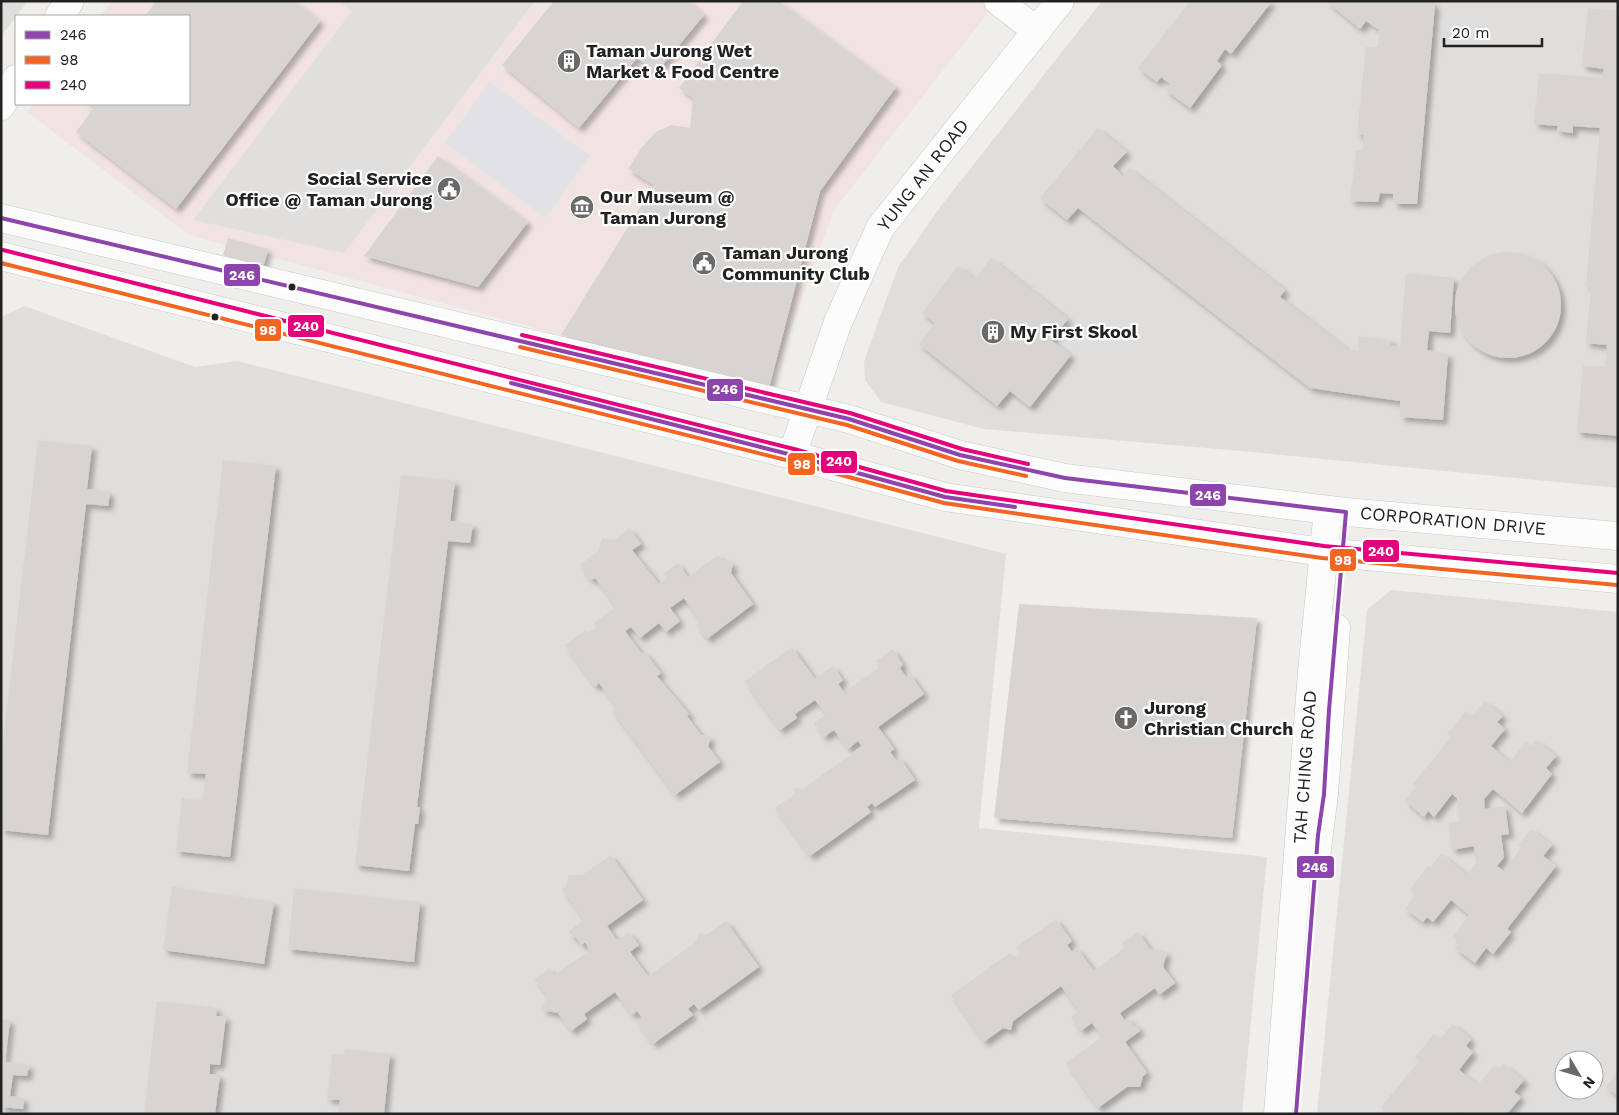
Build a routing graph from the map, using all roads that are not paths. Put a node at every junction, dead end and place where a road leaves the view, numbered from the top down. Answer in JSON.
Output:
{"nodes":[{"id":1,"x":70,"y":1,"type":"edge"},
{"id":2,"x":998,"y":1,"type":"edge"},
{"id":3,"x":1060,"y":1,"type":"edge"},
{"id":4,"x":60,"y":15,"type":"edge"},
{"id":5,"x":1037,"y":32,"type":"junction"},
{"id":6,"x":15,"y":71,"type":"edge"},
{"id":7,"x":1,"y":81,"type":"edge"},
{"id":8,"x":15,"y":81,"type":"edge"},
{"id":9,"x":1,"y":106,"type":"edge"},
{"id":10,"x":1,"y":218,"type":"edge"},
{"id":11,"x":1,"y":256,"type":"edge"},
{"id":12,"x":807,"y":409,"type":"junction"},
{"id":13,"x":792,"y":455,"type":"junction"},
{"id":14,"x":1337,"y":511,"type":"junction"},
{"id":15,"x":1618,"y":536,"type":"edge"},
{"id":16,"x":1332,"y":553,"type":"junction"},
{"id":17,"x":1618,"y":579,"type":"edge"},
{"id":18,"x":1278,"y":1114,"type":"edge"},
{"id":19,"x":1296,"y":1114,"type":"edge"}],
"edges":[{"from":1,"to":4,"type":"street"},
{"from":2,"to":5,"type":"street"},
{"from":3,"to":5,"type":"street","name":"YUNG AN ROAD"},
{"from":5,"to":12,"type":"street","name":"YUNG AN ROAD"},
{"from":6,"to":7,"type":"street"},
{"from":8,"to":9,"type":"street"},
{"from":10,"to":12,"type":"street","name":"CORPORATION DRIVE"},
{"from":11,"to":13,"type":"street"},
{"from":12,"to":13,"type":"street","name":"YUNG AN ROAD"},
{"from":12,"to":14,"type":"street","name":"CORPORATION DRIVE"},
{"from":13,"to":16,"type":"street"},
{"from":14,"to":15,"type":"street","name":"CORPORATION DRIVE"},
{"from":14,"to":16,"type":"street","name":"TAH CHING ROAD"},
{"from":16,"to":17,"type":"street"},
{"from":16,"to":18,"type":"street","name":"TAH CHING ROAD"},
{"from":16,"to":19,"type":"street","name":"TAH CHING ROAD"}]}
